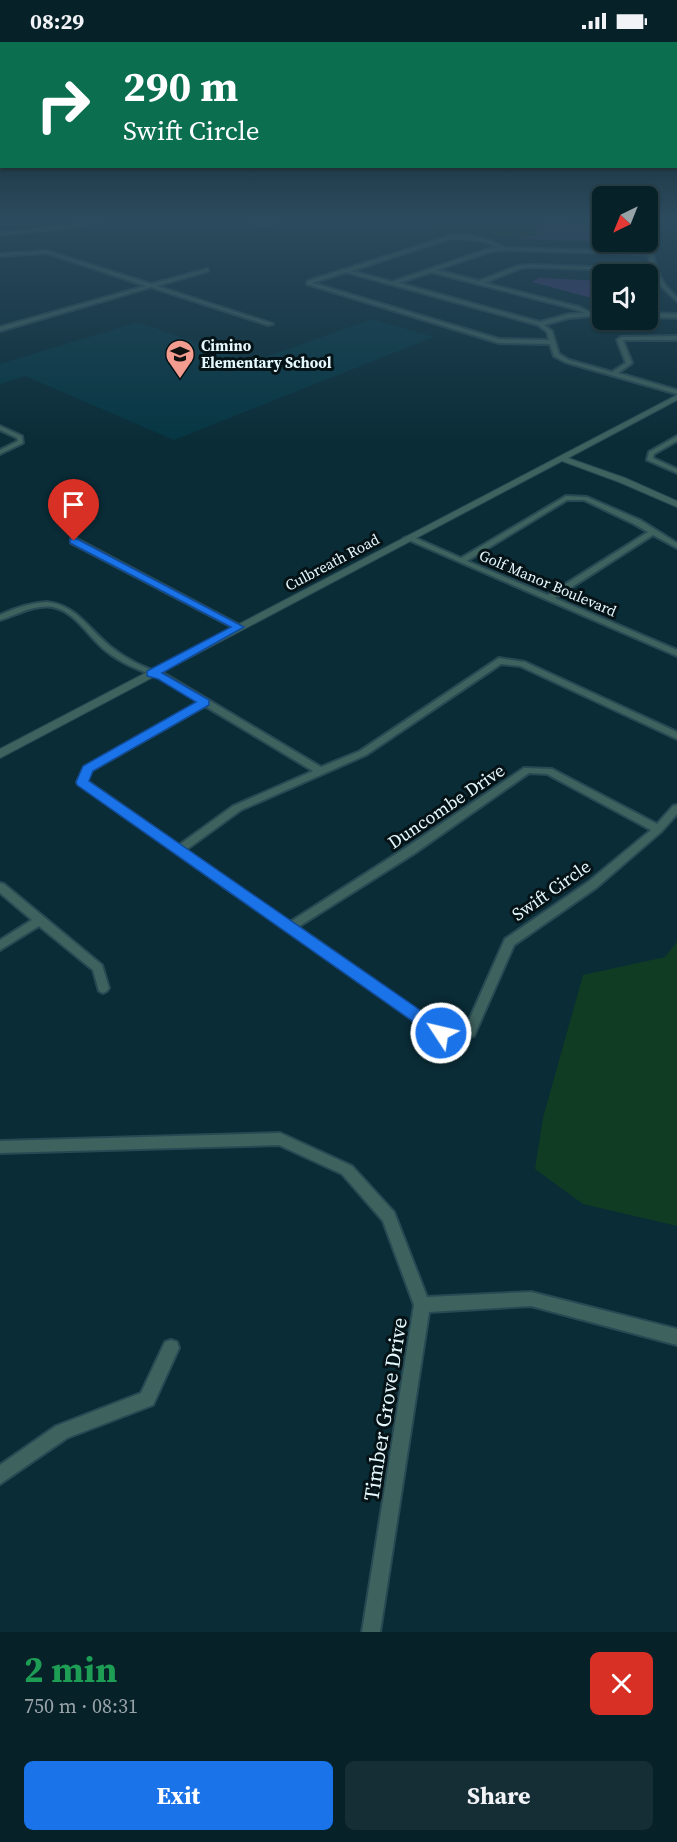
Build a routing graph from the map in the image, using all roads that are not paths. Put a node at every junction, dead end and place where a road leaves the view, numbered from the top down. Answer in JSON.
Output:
{"nodes":[{"id":1,"x":120,"y":294,"type":"edge"},
{"id":2,"x":180,"y":294,"type":"edge"},
{"id":3,"x":343,"y":294,"type":"edge"},
{"id":4,"x":434,"y":294,"type":"edge"},
{"id":5,"x":520,"y":294,"type":"edge"},
{"id":6,"x":589,"y":313,"type":"joint"},
{"id":7,"x":658,"y":315,"type":"edge"},
{"id":8,"x":677,"y":315,"type":"edge"},
{"id":9,"x":270,"y":324,"type":"dead end"},
{"id":10,"x":540,"y":324,"type":"junction"},
{"id":11,"x":0,"y":329,"type":"edge"},
{"id":12,"x":677,"y":338,"type":"edge"},
{"id":13,"x":552,"y":342,"type":"junction"},
{"id":14,"x":613,"y":374,"type":"junction"},
{"id":15,"x":677,"y":392,"type":"edge"},
{"id":16,"x":677,"y":397,"type":"edge"},
{"id":17,"x":0,"y":428,"type":"edge"},
{"id":18,"x":677,"y":438,"type":"edge"},
{"id":19,"x":0,"y":452,"type":"edge"},
{"id":20,"x":561,"y":458,"type":"junction"},
{"id":21,"x":677,"y":471,"type":"edge"},
{"id":22,"x":677,"y":504,"type":"edge"},
{"id":23,"x":653,"y":532,"type":"junction"},
{"id":24,"x":408,"y":538,"type":"junction"},
{"id":25,"x":74,"y":541,"type":"dead end"},
{"id":26,"x":677,"y":546,"type":"edge"},
{"id":27,"x":461,"y":561,"type":"junction"},
{"id":28,"x":549,"y":598,"type":"junction"},
{"id":29,"x":0,"y":618,"type":"edge"},
{"id":30,"x":239,"y":627,"type":"junction"},
{"id":31,"x":677,"y":652,"type":"edge"},
{"id":32,"x":151,"y":674,"type":"junction"},
{"id":33,"x":205,"y":702,"type":"junction"},
{"id":34,"x":677,"y":735,"type":"edge"},
{"id":35,"x":0,"y":753,"type":"edge"},
{"id":36,"x":322,"y":772,"type":"junction"},
{"id":37,"x":677,"y":808,"type":"edge"},
{"id":38,"x":658,"y":829,"type":"junction"},
{"id":39,"x":180,"y":849,"type":"junction"},
{"id":40,"x":0,"y":887,"type":"edge"},
{"id":41,"x":40,"y":920,"type":"junction"},
{"id":42,"x":290,"y":927,"type":"junction"},
{"id":43,"x":0,"y":946,"type":"edge"},
{"id":44,"x":103,"y":988,"type":"dead end"},
{"id":45,"x":0,"y":1147,"type":"edge"},
{"id":46,"x":422,"y":1305,"type":"junction"},
{"id":47,"x":677,"y":1337,"type":"edge"},
{"id":48,"x":171,"y":1348,"type":"dead end"},
{"id":49,"x":0,"y":1475,"type":"edge"},
{"id":50,"x":370,"y":1632,"type":"edge"}],
"edges":[{"from":1,"to":11,"type":"street"},
{"from":2,"to":9,"type":"street"},
{"from":3,"to":13,"type":"street"},
{"from":4,"to":10,"type":"street"},
{"from":5,"to":6,"type":"street"},
{"from":6,"to":10,"type":"street"},
{"from":7,"to":8,"type":"street"},
{"from":10,"to":13,"type":"street"},
{"from":12,"to":14,"type":"street"},
{"from":13,"to":14,"type":"street"},
{"from":14,"to":15,"type":"street"},
{"from":16,"to":20,"type":"street","name":"Culbreath Road"},
{"from":17,"to":19,"type":"street"},
{"from":18,"to":21,"type":"street"},
{"from":20,"to":22,"type":"street"},
{"from":20,"to":24,"type":"street","name":"Culbreath Road"},
{"from":23,"to":26,"type":"street"},
{"from":23,"to":27,"type":"street"},
{"from":23,"to":28,"type":"street"},
{"from":24,"to":27,"type":"street","name":"Golf Manor Boulevard"},
{"from":24,"to":30,"type":"street","name":"Culbreath Road"},
{"from":25,"to":30,"type":"street"},
{"from":27,"to":28,"type":"street","name":"Golf Manor Boulevard"},
{"from":28,"to":31,"type":"street","name":"Golf Manor Boulevard"},
{"from":29,"to":32,"type":"street"},
{"from":30,"to":32,"type":"street","name":"Culbreath Road"},
{"from":32,"to":33,"type":"street"},
{"from":32,"to":35,"type":"street","name":"Culbreath Road"},
{"from":33,"to":36,"type":"street"},
{"from":33,"to":39,"type":"street","name":"Swift Circle"},
{"from":34,"to":36,"type":"street"},
{"from":36,"to":39,"type":"street"},
{"from":37,"to":38,"type":"street","name":"Swift Circle"},
{"from":38,"to":42,"type":"street","name":"Duncombe Drive"},
{"from":38,"to":42,"type":"street","name":"Swift Circle"},
{"from":39,"to":42,"type":"street","name":"Swift Circle"},
{"from":40,"to":41,"type":"street"},
{"from":41,"to":43,"type":"street"},
{"from":41,"to":44,"type":"street"},
{"from":45,"to":46,"type":"street","name":"Timber Grove Drive"},
{"from":46,"to":47,"type":"street"},
{"from":46,"to":50,"type":"street","name":"Timber Grove Drive"},
{"from":48,"to":49,"type":"street"}]}
